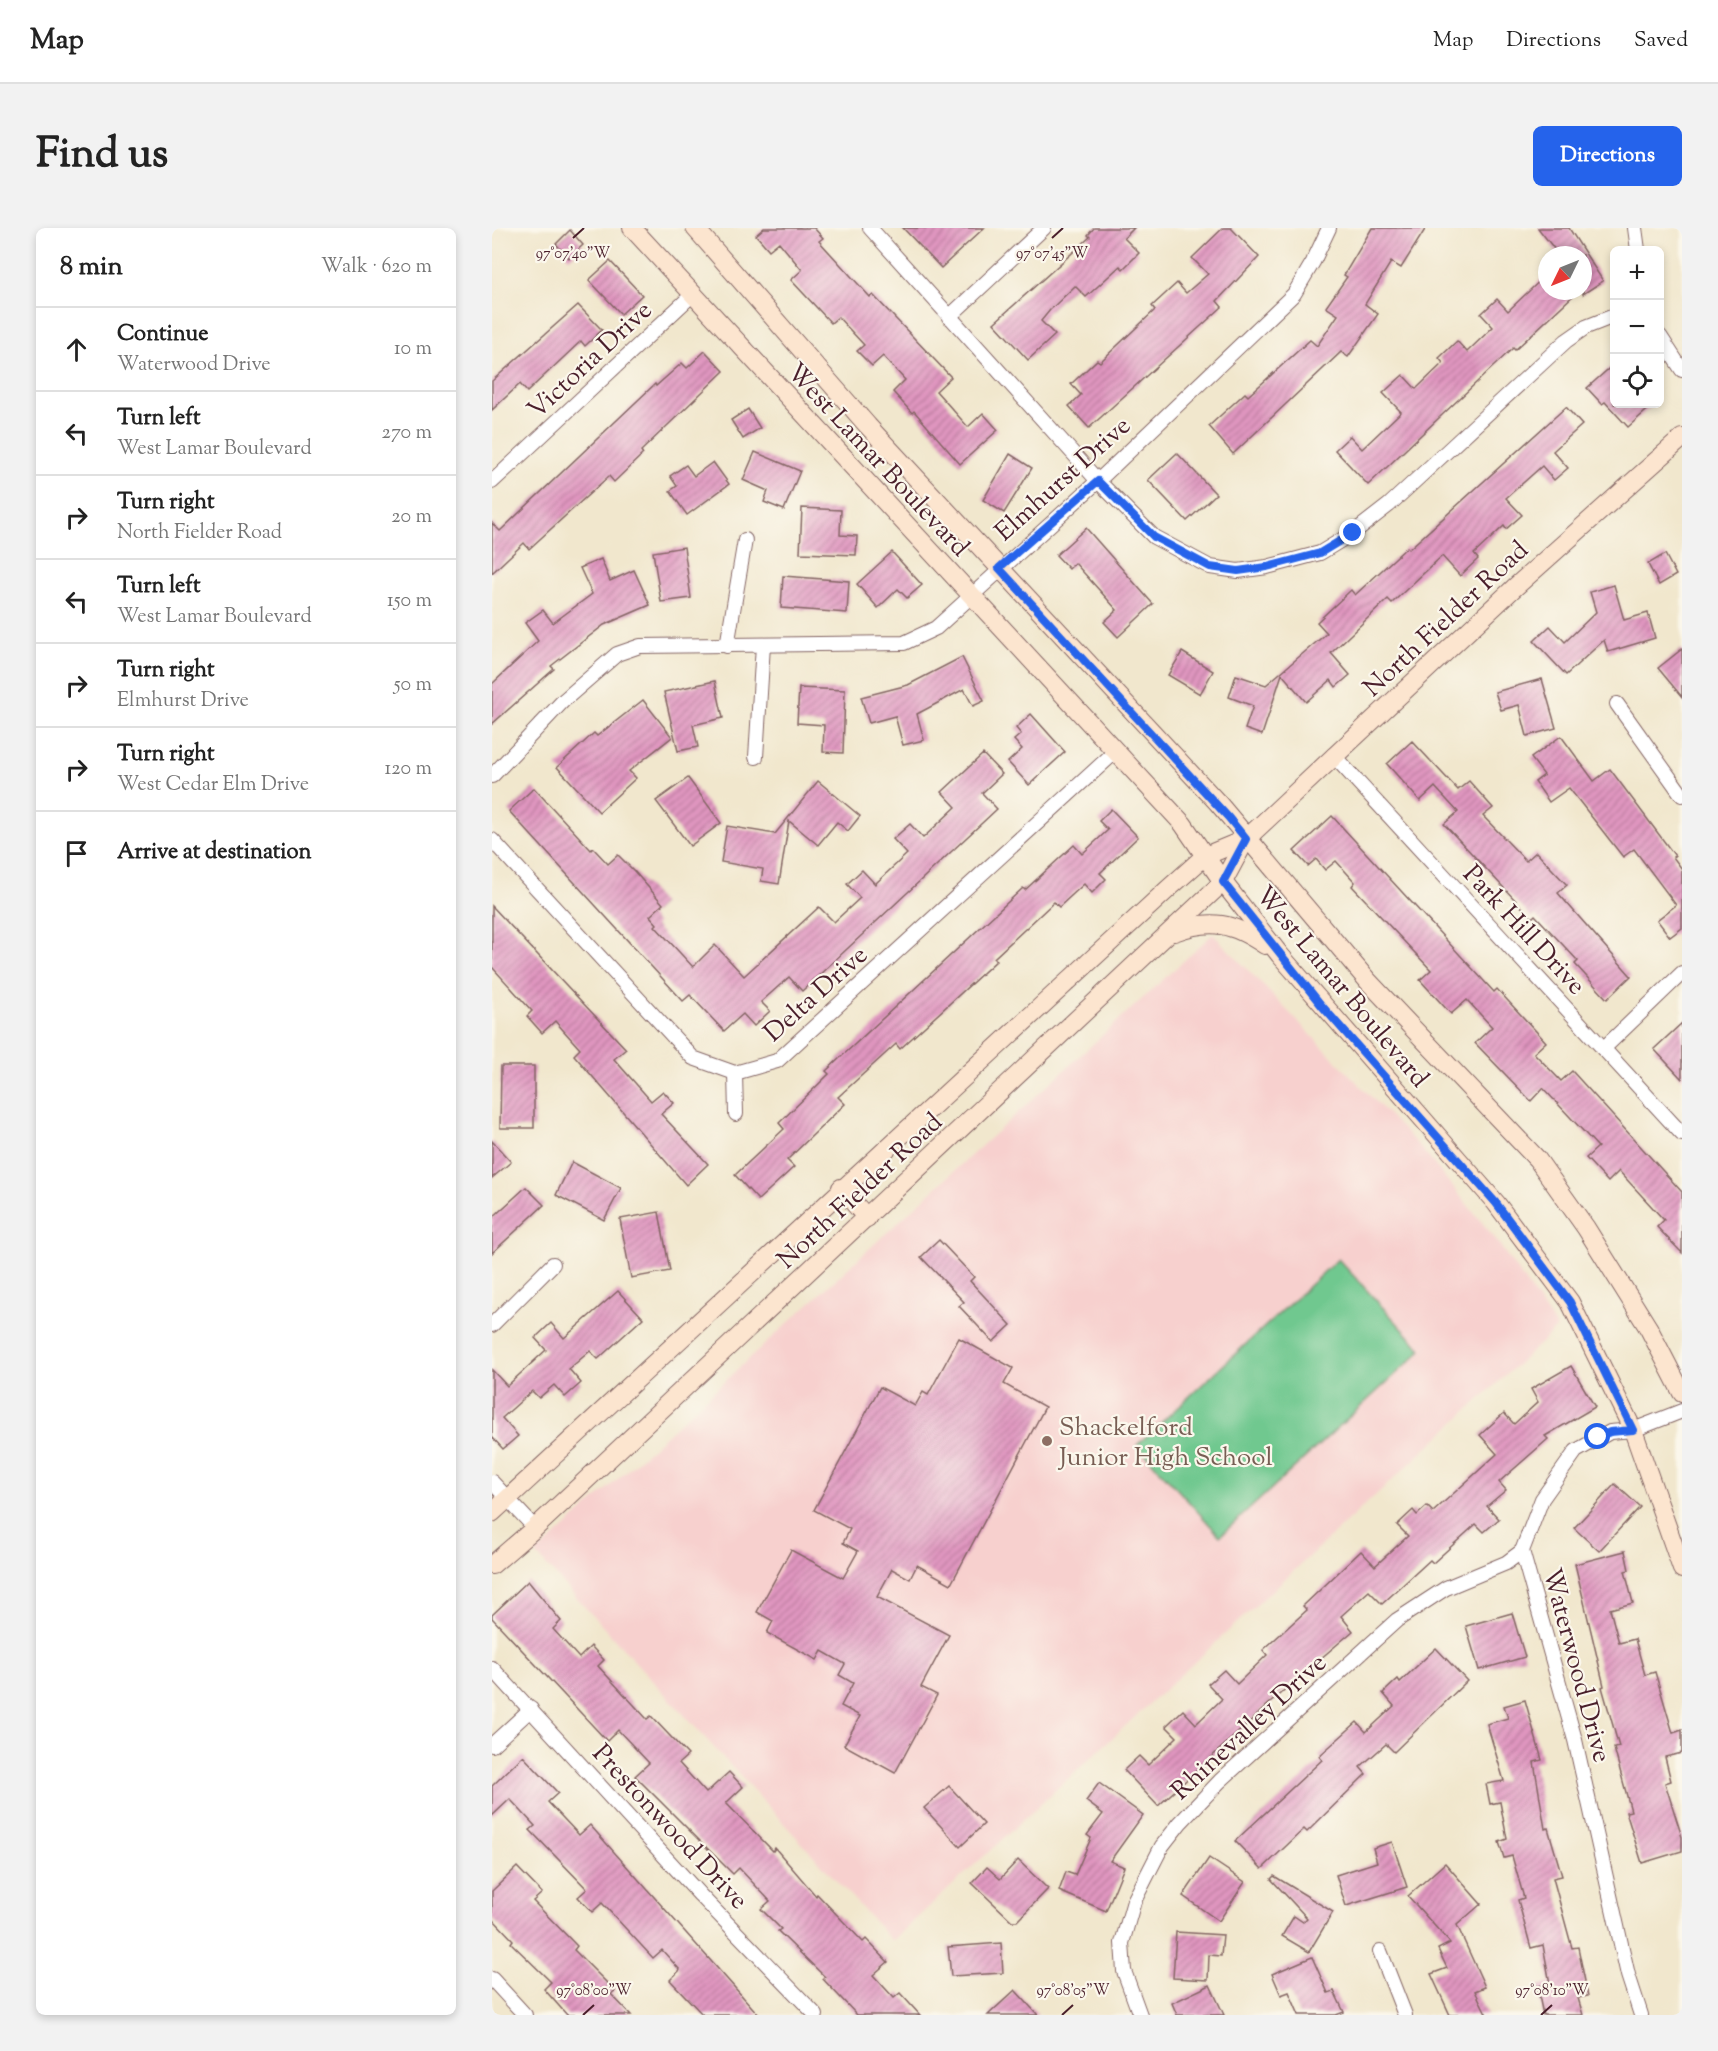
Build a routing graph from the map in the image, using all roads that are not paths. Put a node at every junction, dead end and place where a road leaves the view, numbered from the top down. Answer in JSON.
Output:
{"nodes":[{"id":1,"x":632,"y":228,"type":"edge"},
{"id":2,"x":695,"y":228,"type":"edge"},
{"id":3,"x":870,"y":228,"type":"edge"},
{"id":4,"x":1044,"y":228,"type":"edge"},
{"id":5,"x":1329,"y":228,"type":"edge"},
{"id":6,"x":1635,"y":228,"type":"edge"},
{"id":7,"x":1637,"y":246,"type":"edge"},
{"id":8,"x":692,"y":295,"type":"junction"},
{"id":9,"x":949,"y":317,"type":"junction"},
{"id":10,"x":1610,"y":318,"type":"edge"},
{"id":11,"x":1664,"y":343,"type":"edge"},
{"id":12,"x":1682,"y":370,"type":"edge"},
{"id":13,"x":1682,"y":438,"type":"edge"},
{"id":14,"x":1098,"y":481,"type":"junction"},
{"id":15,"x":492,"y":482,"type":"edge"},
{"id":16,"x":745,"y":540,"type":"dead end"},
{"id":17,"x":999,"y":568,"type":"junction"},
{"id":18,"x":970,"y":596,"type":"junction"},
{"id":19,"x":763,"y":645,"type":"junction"},
{"id":20,"x":727,"y":646,"type":"junction"},
{"id":21,"x":1617,"y":704,"type":"dead end"},
{"id":22,"x":1116,"y":751,"type":"junction"},
{"id":23,"x":1333,"y":755,"type":"junction"},
{"id":24,"x":756,"y":757,"type":"dead end"},
{"id":25,"x":492,"y":776,"type":"edge"},
{"id":26,"x":1682,"y":795,"type":"edge"},
{"id":27,"x":1246,"y":839,"type":"junction"},
{"id":28,"x":492,"y":840,"type":"edge"},
{"id":29,"x":1205,"y":856,"type":"junction"},
{"id":30,"x":1223,"y":882,"type":"junction"},
{"id":31,"x":1169,"y":933,"type":"junction"},
{"id":32,"x":1280,"y":955,"type":"junction"},
{"id":33,"x":1682,"y":974,"type":"edge"},
{"id":34,"x":1603,"y":1049,"type":"junction"},
{"id":35,"x":735,"y":1073,"type":"junction"},
{"id":36,"x":736,"y":1114,"type":"dead end"},
{"id":37,"x":1682,"y":1134,"type":"edge"},
{"id":38,"x":841,"y":1188,"type":"junction"},
{"id":39,"x":867,"y":1218,"type":"junction"},
{"id":40,"x":553,"y":1264,"type":"dead end"},
{"id":41,"x":492,"y":1325,"type":"edge"},
{"id":42,"x":1682,"y":1393,"type":"edge"},
{"id":43,"x":1682,"y":1411,"type":"edge"},
{"id":44,"x":1633,"y":1430,"type":"junction"},
{"id":45,"x":492,"y":1482,"type":"edge"},
{"id":46,"x":508,"y":1500,"type":"junction"},
{"id":47,"x":492,"y":1513,"type":"edge"},
{"id":48,"x":535,"y":1528,"type":"junction"},
{"id":49,"x":1522,"y":1551,"type":"junction"},
{"id":50,"x":492,"y":1564,"type":"edge"},
{"id":51,"x":1682,"y":1569,"type":"edge"},
{"id":52,"x":492,"y":1668,"type":"edge"},
{"id":53,"x":531,"y":1709,"type":"junction"},
{"id":54,"x":492,"y":1744,"type":"edge"},
{"id":55,"x":1380,"y":1951,"type":"dead end"},
{"id":56,"x":492,"y":1980,"type":"edge"},
{"id":57,"x":525,"y":2015,"type":"edge"},
{"id":58,"x":816,"y":2015,"type":"edge"},
{"id":59,"x":1140,"y":2015,"type":"edge"},
{"id":60,"x":1405,"y":2015,"type":"edge"},
{"id":61,"x":1641,"y":2015,"type":"edge"}],
"edges":[{"from":1,"to":8,"type":"main road","name":"West Lamar Boulevard"},
{"from":2,"to":17,"type":"main road","name":"West Lamar Boulevard"},
{"from":3,"to":9,"type":"street"},
{"from":4,"to":9,"type":"street"},
{"from":5,"to":14,"type":"street","name":"Elmhurst Drive"},
{"from":6,"to":7,"type":"street"},
{"from":8,"to":15,"type":"street","name":"Victoria Drive"},
{"from":8,"to":18,"type":"main road","name":"West Lamar Boulevard"},
{"from":9,"to":14,"type":"street"},
{"from":10,"to":14,"type":"street"},
{"from":11,"to":12,"type":"street"},
{"from":13,"to":23,"type":"main road","name":"North Fielder Road"},
{"from":14,"to":17,"type":"street","name":"Elmhurst Drive"},
{"from":16,"to":20,"type":"street"},
{"from":17,"to":18,"type":"street","name":"Elmhurst Drive"},
{"from":17,"to":27,"type":"main road","name":"West Lamar Boulevard"},
{"from":18,"to":19,"type":"street","name":"Elmhurst Drive"},
{"from":18,"to":22,"type":"main road","name":"West Lamar Boulevard"},
{"from":19,"to":20,"type":"street","name":"Elmhurst Drive"},
{"from":19,"to":24,"type":"street"},
{"from":20,"to":25,"type":"street","name":"Elmhurst Drive"},
{"from":21,"to":26,"type":"street"},
{"from":22,"to":29,"type":"main road","name":"West Lamar Boulevard"},
{"from":22,"to":35,"type":"street","name":"Delta Drive"},
{"from":23,"to":27,"type":"main road","name":"North Fielder Road"},
{"from":23,"to":34,"type":"street","name":"Park Hill Drive"},
{"from":27,"to":29,"type":"main road","name":"North Fielder Road"},
{"from":27,"to":30,"type":"main road","name":"North Fielder Road"},
{"from":27,"to":42,"type":"main road","name":"West Lamar Boulevard"},
{"from":28,"to":35,"type":"street"},
{"from":29,"to":30,"type":"main road","name":"West Lamar Boulevard"},
{"from":29,"to":38,"type":"main road","name":"North Fielder Road"},
{"from":30,"to":31,"type":"main road","name":"North Fielder Road"},
{"from":30,"to":32,"type":"main road","name":"West Lamar Boulevard"},
{"from":31,"to":32,"type":"main road"},
{"from":31,"to":39,"type":"main road","name":"North Fielder Road"},
{"from":32,"to":44,"type":"main road","name":"West Lamar Boulevard"},
{"from":33,"to":34,"type":"street"},
{"from":34,"to":37,"type":"street","name":"Park Hill Drive"},
{"from":35,"to":36,"type":"street"},
{"from":38,"to":39,"type":"main road"},
{"from":38,"to":46,"type":"main road","name":"North Fielder Road"},
{"from":39,"to":48,"type":"main road","name":"North Fielder Road"},
{"from":40,"to":41,"type":"street"},
{"from":43,"to":44,"type":"street","name":"Waterwood Drive"},
{"from":44,"to":49,"type":"street","name":"Waterwood Drive"},
{"from":44,"to":51,"type":"main road","name":"West Lamar Boulevard"},
{"from":45,"to":46,"type":"street"},
{"from":46,"to":47,"type":"main road","name":"North Fielder Road"},
{"from":46,"to":48,"type":"street"},
{"from":48,"to":50,"type":"main road","name":"North Fielder Road"},
{"from":49,"to":59,"type":"street","name":"Rhinevalley Drive"},
{"from":49,"to":61,"type":"street","name":"Waterwood Drive"},
{"from":52,"to":53,"type":"street","name":"Prestonwood Drive"},
{"from":53,"to":54,"type":"street"},
{"from":53,"to":58,"type":"street","name":"Prestonwood Drive"},
{"from":55,"to":60,"type":"street"},
{"from":56,"to":57,"type":"street"}]}
